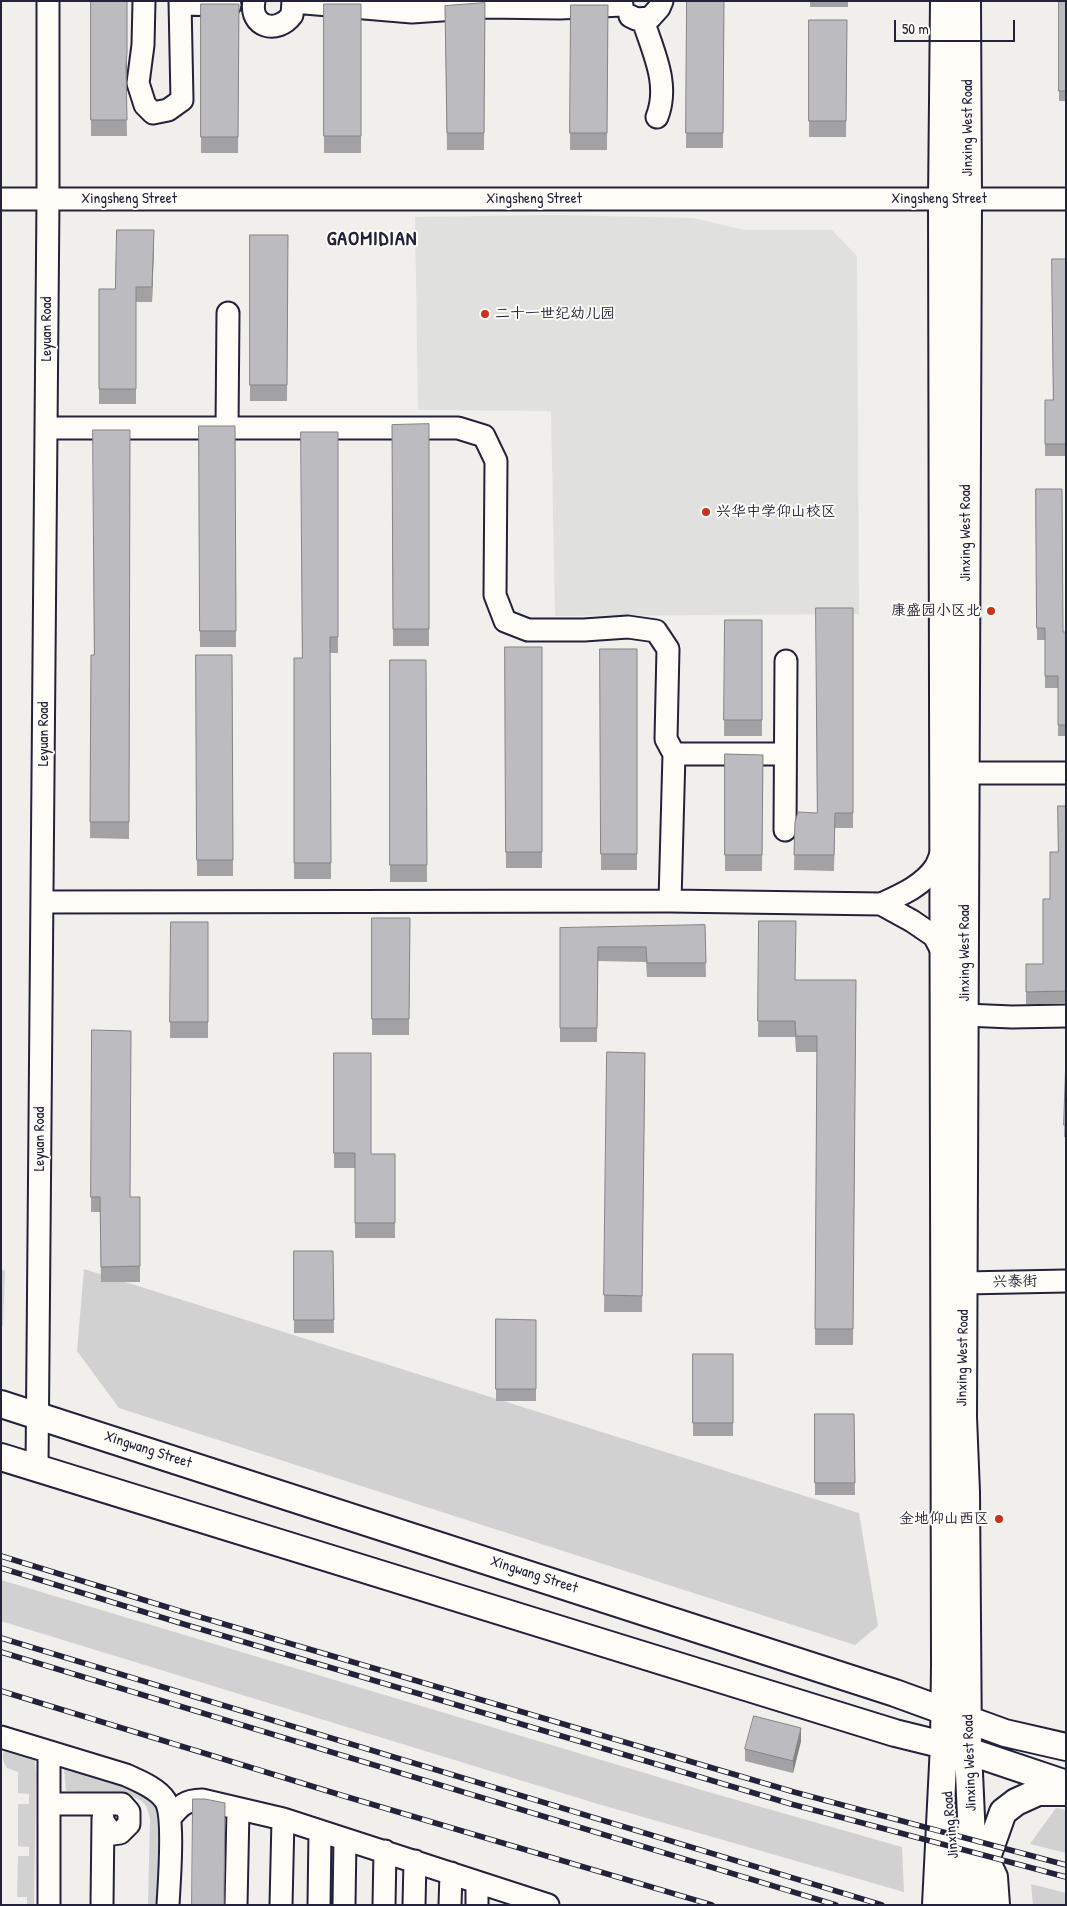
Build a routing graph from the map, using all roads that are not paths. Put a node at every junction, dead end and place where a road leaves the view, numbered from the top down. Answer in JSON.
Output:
{"nodes":[{"id":1,"x":48,"y":1,"type":"edge"},
{"id":2,"x":144,"y":1,"type":"edge"},
{"id":3,"x":662,"y":1,"type":"edge"},
{"id":4,"x":944,"y":1,"type":"edge"},
{"id":5,"x":967,"y":1,"type":"edge"},
{"id":6,"x":293,"y":2,"type":"edge"},
{"id":7,"x":180,"y":3,"type":"edge"},
{"id":8,"x":254,"y":3,"type":"edge"},
{"id":9,"x":622,"y":3,"type":"edge"},
{"id":10,"x":643,"y":20,"type":"junction"},
{"id":11,"x":657,"y":117,"type":"dead end"},
{"id":12,"x":1,"y":199,"type":"edge"},
{"id":13,"x":48,"y":199,"type":"junction"},
{"id":14,"x":1066,"y":199,"type":"edge"},
{"id":15,"x":942,"y":200,"type":"junction"},
{"id":16,"x":968,"y":200,"type":"junction"},
{"id":17,"x":228,"y":313,"type":"dead end"},
{"id":18,"x":46,"y":428,"type":"junction"},
{"id":19,"x":227,"y":428,"type":"junction"},
{"id":20,"x":786,"y":661,"type":"dead end"},
{"id":21,"x":674,"y":754,"type":"junction"},
{"id":22,"x":785,"y":754,"type":"junction"},
{"id":23,"x":965,"y":773,"type":"junction"},
{"id":24,"x":1066,"y":773,"type":"edge"},
{"id":25,"x":785,"y":830,"type":"dead end"},
{"id":26,"x":944,"y":847,"type":"junction"},
{"id":27,"x":42,"y":902,"type":"junction"},
{"id":28,"x":670,"y":902,"type":"junction"},
{"id":29,"x":881,"y":904,"type":"junction"},
{"id":30,"x":945,"y":957,"type":"junction"},
{"id":31,"x":965,"y":1015,"type":"junction"},
{"id":32,"x":1066,"y":1016,"type":"edge"},
{"id":33,"x":1066,"y":1282,"type":"edge"},
{"id":34,"x":964,"y":1283,"type":"junction"},
{"id":35,"x":1,"y":1404,"type":"edge"},
{"id":36,"x":38,"y":1415,"type":"junction"},
{"id":37,"x":1,"y":1456,"type":"edge"},
{"id":38,"x":37,"y":1467,"type":"junction"},
{"id":39,"x":944,"y":1711,"type":"junction"},
{"id":40,"x":968,"y":1721,"type":"junction"},
{"id":41,"x":1,"y":1737,"type":"edge"},
{"id":42,"x":1066,"y":1746,"type":"edge"},
{"id":43,"x":956,"y":1748,"type":"junction"},
{"id":44,"x":49,"y":1752,"type":"junction"},
{"id":45,"x":1066,"y":1784,"type":"edge"},
{"id":46,"x":1066,"y":1792,"type":"edge"},
{"id":47,"x":50,"y":1804,"type":"junction"},
{"id":48,"x":238,"y":1810,"type":"junction"},
{"id":49,"x":103,"y":1816,"type":"junction"},
{"id":50,"x":170,"y":1818,"type":"junction"},
{"id":51,"x":283,"y":1819,"type":"junction"},
{"id":52,"x":971,"y":1819,"type":"junction"},
{"id":53,"x":320,"y":1831,"type":"junction"},
{"id":54,"x":345,"y":1838,"type":"junction"},
{"id":55,"x":385,"y":1851,"type":"junction"},
{"id":56,"x":986,"y":1860,"type":"junction"},
{"id":57,"x":415,"y":1861,"type":"junction"},
{"id":58,"x":451,"y":1873,"type":"junction"},
{"id":59,"x":477,"y":1882,"type":"junction"},
{"id":60,"x":515,"y":1900,"type":"edge"},
{"id":61,"x":546,"y":1904,"type":"edge"},
{"id":62,"x":49,"y":1905,"type":"edge"},
{"id":63,"x":87,"y":1905,"type":"edge"},
{"id":64,"x":102,"y":1905,"type":"edge"},
{"id":65,"x":112,"y":1905,"type":"edge"},
{"id":66,"x":168,"y":1905,"type":"edge"},
{"id":67,"x":236,"y":1905,"type":"edge"},
{"id":68,"x":281,"y":1905,"type":"edge"},
{"id":69,"x":319,"y":1905,"type":"edge"},
{"id":70,"x":344,"y":1905,"type":"edge"},
{"id":71,"x":384,"y":1905,"type":"edge"},
{"id":72,"x":414,"y":1905,"type":"edge"},
{"id":73,"x":450,"y":1905,"type":"edge"},
{"id":74,"x":477,"y":1905,"type":"edge"},
{"id":75,"x":936,"y":1905,"type":"edge"},
{"id":76,"x":957,"y":1905,"type":"edge"},
{"id":77,"x":977,"y":1905,"type":"edge"},
{"id":78,"x":996,"y":1905,"type":"edge"}],
"edges":[{"from":1,"to":13,"type":"street","name":"Leyuan Road"},
{"from":2,"to":7,"type":"street"},
{"from":3,"to":10,"type":"street"},
{"from":4,"to":15,"type":"main road","name":"Jinxing West Road"},
{"from":5,"to":16,"type":"main road","name":"Jinxing West Road"},
{"from":6,"to":8,"type":"street"},
{"from":6,"to":9,"type":"street"},
{"from":7,"to":8,"type":"street"},
{"from":9,"to":10,"type":"street"},
{"from":10,"to":11,"type":"street"},
{"from":12,"to":13,"type":"street","name":"Xingsheng Street"},
{"from":13,"to":15,"type":"street","name":"Xingsheng Street"},
{"from":13,"to":18,"type":"street","name":"Leyuan Road"},
{"from":14,"to":16,"type":"street","name":"Xingsheng Street"},
{"from":15,"to":16,"type":"street","name":"Xingsheng Street"},
{"from":15,"to":26,"type":"main road","name":"Jinxing West Road"},
{"from":16,"to":23,"type":"main road","name":"Jinxing West Road"},
{"from":17,"to":19,"type":"street"},
{"from":18,"to":19,"type":"street"},
{"from":18,"to":27,"type":"street","name":"Leyuan Road"},
{"from":19,"to":21,"type":"street"},
{"from":20,"to":22,"type":"street"},
{"from":21,"to":22,"type":"street"},
{"from":21,"to":28,"type":"street"},
{"from":22,"to":25,"type":"street"},
{"from":23,"to":24,"type":"street"},
{"from":23,"to":31,"type":"main road","name":"Jinxing West Road"},
{"from":26,"to":29,"type":"street"},
{"from":26,"to":30,"type":"main road","name":"Jinxing West Road"},
{"from":27,"to":28,"type":"street"},
{"from":27,"to":36,"type":"street","name":"Leyuan Road"},
{"from":28,"to":29,"type":"street"},
{"from":29,"to":30,"type":"street"},
{"from":30,"to":39,"type":"main road","name":"Jinxing West Road"},
{"from":31,"to":32,"type":"street"},
{"from":31,"to":34,"type":"main road","name":"Jinxing West Road"},
{"from":33,"to":34,"type":"street","name":"兴泰街"},
{"from":34,"to":40,"type":"main road","name":"Jinxing West Road"},
{"from":35,"to":36,"type":"main road","name":"Xingwang Street"},
{"from":36,"to":38,"type":"street","name":"Leyuan Road"},
{"from":36,"to":39,"type":"main road","name":"Xingwang Street"},
{"from":37,"to":38,"type":"main road"},
{"from":38,"to":43,"type":"main road"},
{"from":39,"to":40,"type":"main road","name":"Xingwang Street"},
{"from":39,"to":43,"type":"main road","name":"Jinxing West Road"},
{"from":40,"to":42,"type":"main road","name":"Xingwang Street"},
{"from":40,"to":43,"type":"main road","name":"Jinxing West Road"},
{"from":41,"to":44,"type":"street"},
{"from":43,"to":45,"type":"main road"},
{"from":43,"to":52,"type":"main road","name":"Jinxing West Road"},
{"from":43,"to":75,"type":"main road"},
{"from":43,"to":76,"type":"main road","name":"Jinxing Road"},
{"from":44,"to":47,"type":"street"},
{"from":44,"to":50,"type":"street"},
{"from":46,"to":56,"type":"main road"},
{"from":47,"to":49,"type":"street"},
{"from":47,"to":62,"type":"street"},
{"from":48,"to":50,"type":"street"},
{"from":48,"to":51,"type":"street"},
{"from":48,"to":67,"type":"street"},
{"from":49,"to":63,"type":"street"},
{"from":49,"to":64,"type":"street"},
{"from":49,"to":65,"type":"street"},
{"from":50,"to":66,"type":"street"},
{"from":51,"to":53,"type":"street"},
{"from":51,"to":68,"type":"street"},
{"from":52,"to":56,"type":"main road"},
{"from":52,"to":77,"type":"main road","name":"Jinxing West Road"},
{"from":53,"to":54,"type":"street"},
{"from":53,"to":69,"type":"street"},
{"from":54,"to":55,"type":"street"},
{"from":54,"to":70,"type":"street"},
{"from":55,"to":57,"type":"street"},
{"from":55,"to":71,"type":"street"},
{"from":56,"to":77,"type":"main road"},
{"from":56,"to":78,"type":"main road"},
{"from":57,"to":58,"type":"street"},
{"from":57,"to":72,"type":"street"},
{"from":58,"to":59,"type":"street"},
{"from":58,"to":73,"type":"street"},
{"from":59,"to":60,"type":"street"},
{"from":59,"to":74,"type":"street"},
{"from":60,"to":61,"type":"street"}]}
